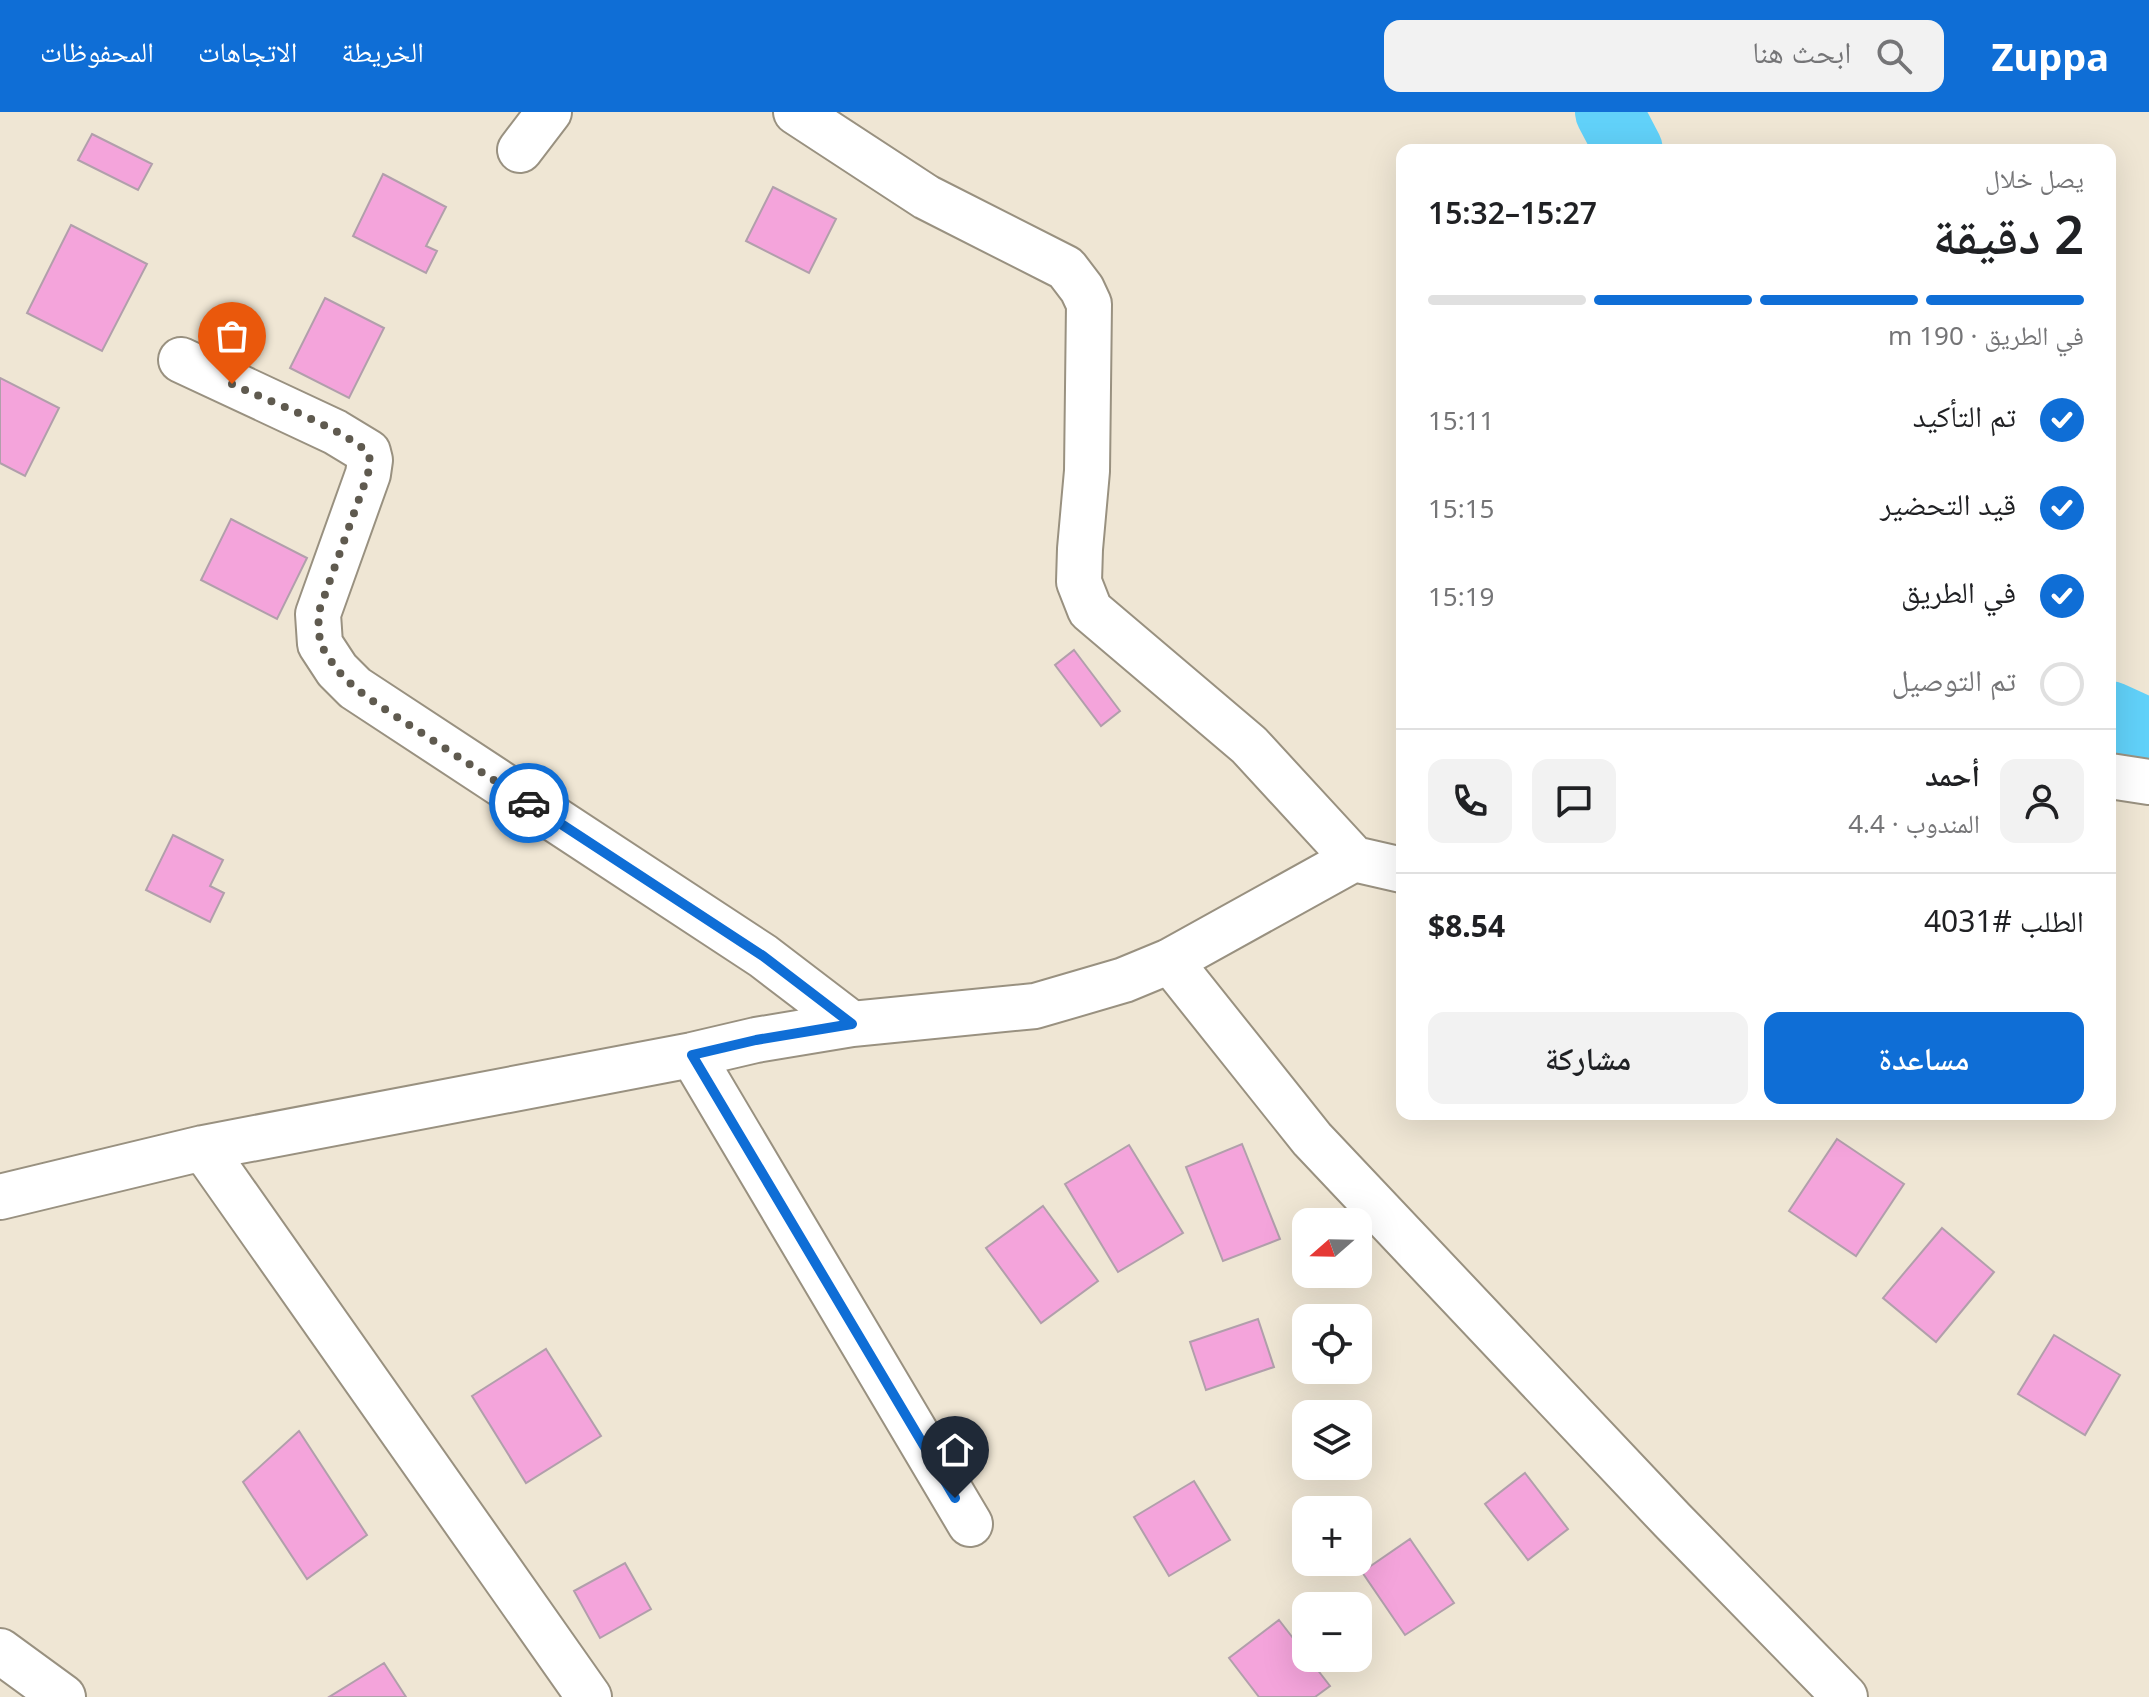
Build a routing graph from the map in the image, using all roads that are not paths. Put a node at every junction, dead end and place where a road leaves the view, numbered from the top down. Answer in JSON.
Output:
{"nodes":[{"id":1,"x":549,"y":112,"type":"edge"},
{"id":2,"x":796,"y":112,"type":"edge"},
{"id":3,"x":520,"y":150,"type":"dead end"},
{"id":4,"x":181,"y":360,"type":"dead end"},
{"id":5,"x":2116,"y":777,"type":"edge"},
{"id":6,"x":2149,"y":782,"type":"edge"},
{"id":7,"x":1354,"y":859,"type":"junction"},
{"id":8,"x":1396,"y":869,"type":"edge"},
{"id":9,"x":1170,"y":961,"type":"junction"},
{"id":10,"x":852,"y":1024,"type":"junction"},
{"id":11,"x":692,"y":1055,"type":"junction"},
{"id":12,"x":203,"y":1148,"type":"junction"},
{"id":13,"x":0,"y":1197,"type":"edge"},
{"id":14,"x":970,"y":1524,"type":"dead end"},
{"id":15,"x":0,"y":1651,"type":"edge"},
{"id":16,"x":63,"y":1697,"type":"edge"},
{"id":17,"x":589,"y":1697,"type":"edge"},
{"id":18,"x":1845,"y":1697,"type":"edge"}],
"edges":[{"from":1,"to":3,"type":"street"},
{"from":2,"to":7,"type":"street"},
{"from":4,"to":10,"type":"street"},
{"from":5,"to":6,"type":"street"},
{"from":7,"to":8,"type":"street"},
{"from":7,"to":9,"type":"street"},
{"from":9,"to":10,"type":"street"},
{"from":9,"to":18,"type":"street"},
{"from":10,"to":11,"type":"street"},
{"from":11,"to":12,"type":"street"},
{"from":11,"to":14,"type":"street"},
{"from":12,"to":13,"type":"street"},
{"from":12,"to":17,"type":"street"},
{"from":15,"to":16,"type":"street"}]}
